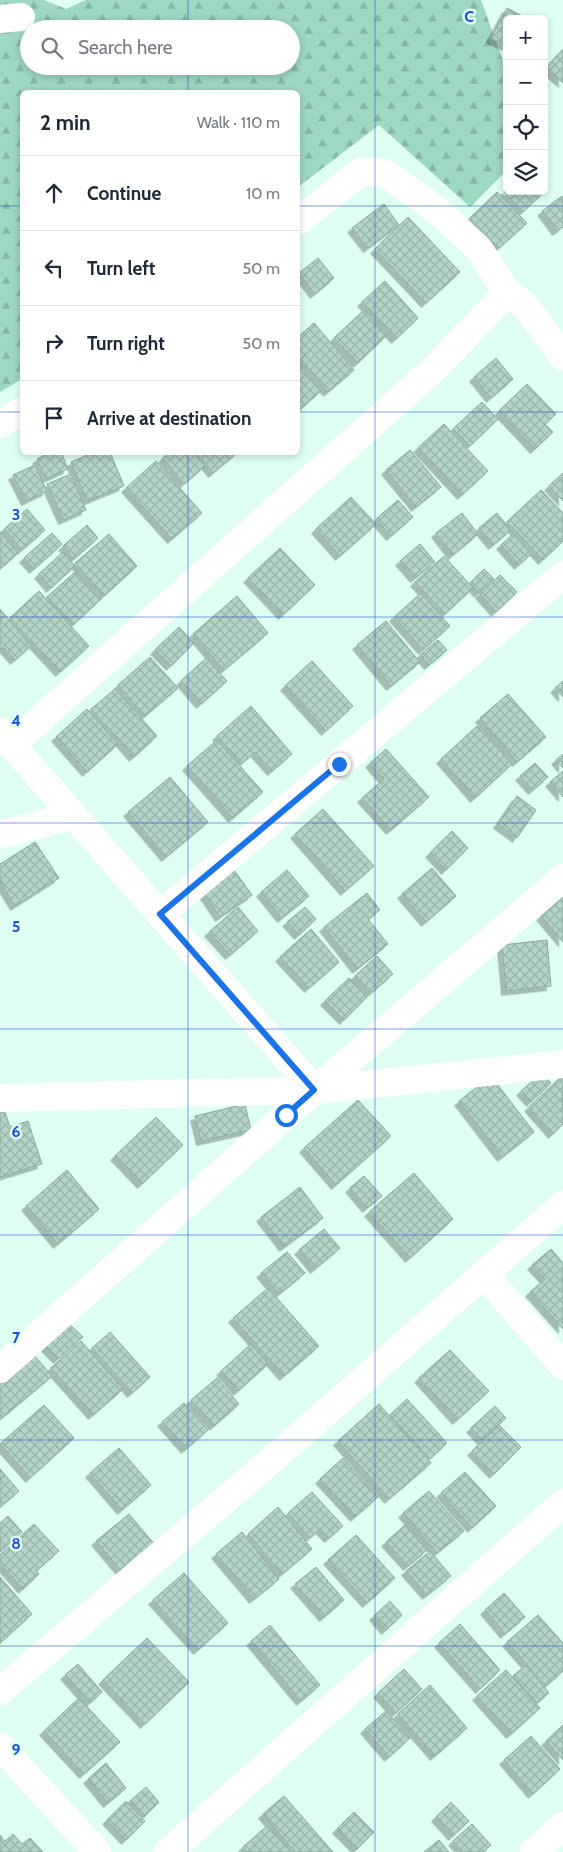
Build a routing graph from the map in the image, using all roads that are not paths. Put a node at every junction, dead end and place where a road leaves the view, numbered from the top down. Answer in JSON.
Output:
{"nodes":[{"id":1,"x":300,"y":218,"type":"edge"},
{"id":2,"x":507,"y":293,"type":"junction"},
{"id":3,"x":563,"y":357,"type":"edge"},
{"id":4,"x":20,"y":412,"type":"edge"},
{"id":5,"x":0,"y":424,"type":"edge"},
{"id":6,"x":563,"y":575,"type":"edge"},
{"id":7,"x":6,"y":738,"type":"edge"},
{"id":8,"x":73,"y":815,"type":"junction"},
{"id":9,"x":0,"y":835,"type":"edge"},
{"id":10,"x":563,"y":878,"type":"edge"},
{"id":11,"x":160,"y":914,"type":"junction"},
{"id":12,"x":563,"y":1064,"type":"edge"},
{"id":13,"x":314,"y":1090,"type":"junction"},
{"id":14,"x":0,"y":1098,"type":"edge"},
{"id":15,"x":563,"y":1205,"type":"edge"},
{"id":16,"x":484,"y":1274,"type":"junction"},
{"id":17,"x":563,"y":1366,"type":"edge"},
{"id":18,"x":0,"y":1369,"type":"edge"},
{"id":19,"x":563,"y":1503,"type":"edge"},
{"id":20,"x":0,"y":1691,"type":"edge"},
{"id":21,"x":0,"y":1746,"type":"edge"},
{"id":22,"x":563,"y":1826,"type":"edge"},
{"id":23,"x":97,"y":1852,"type":"edge"},
{"id":24,"x":168,"y":1852,"type":"edge"},
{"id":25,"x":534,"y":1852,"type":"edge"}],
"edges":[{"from":1,"to":2,"type":"street"},
{"from":2,"to":3,"type":"street"},
{"from":2,"to":7,"type":"street"},
{"from":4,"to":5,"type":"street"},
{"from":6,"to":11,"type":"street"},
{"from":7,"to":8,"type":"street"},
{"from":8,"to":9,"type":"street"},
{"from":8,"to":11,"type":"street"},
{"from":10,"to":13,"type":"street"},
{"from":11,"to":13,"type":"street"},
{"from":12,"to":13,"type":"street"},
{"from":13,"to":14,"type":"street"},
{"from":13,"to":18,"type":"street"},
{"from":15,"to":16,"type":"street"},
{"from":16,"to":17,"type":"street"},
{"from":16,"to":20,"type":"street"},
{"from":19,"to":24,"type":"street"},
{"from":21,"to":23,"type":"street"},
{"from":22,"to":25,"type":"street"}]}
